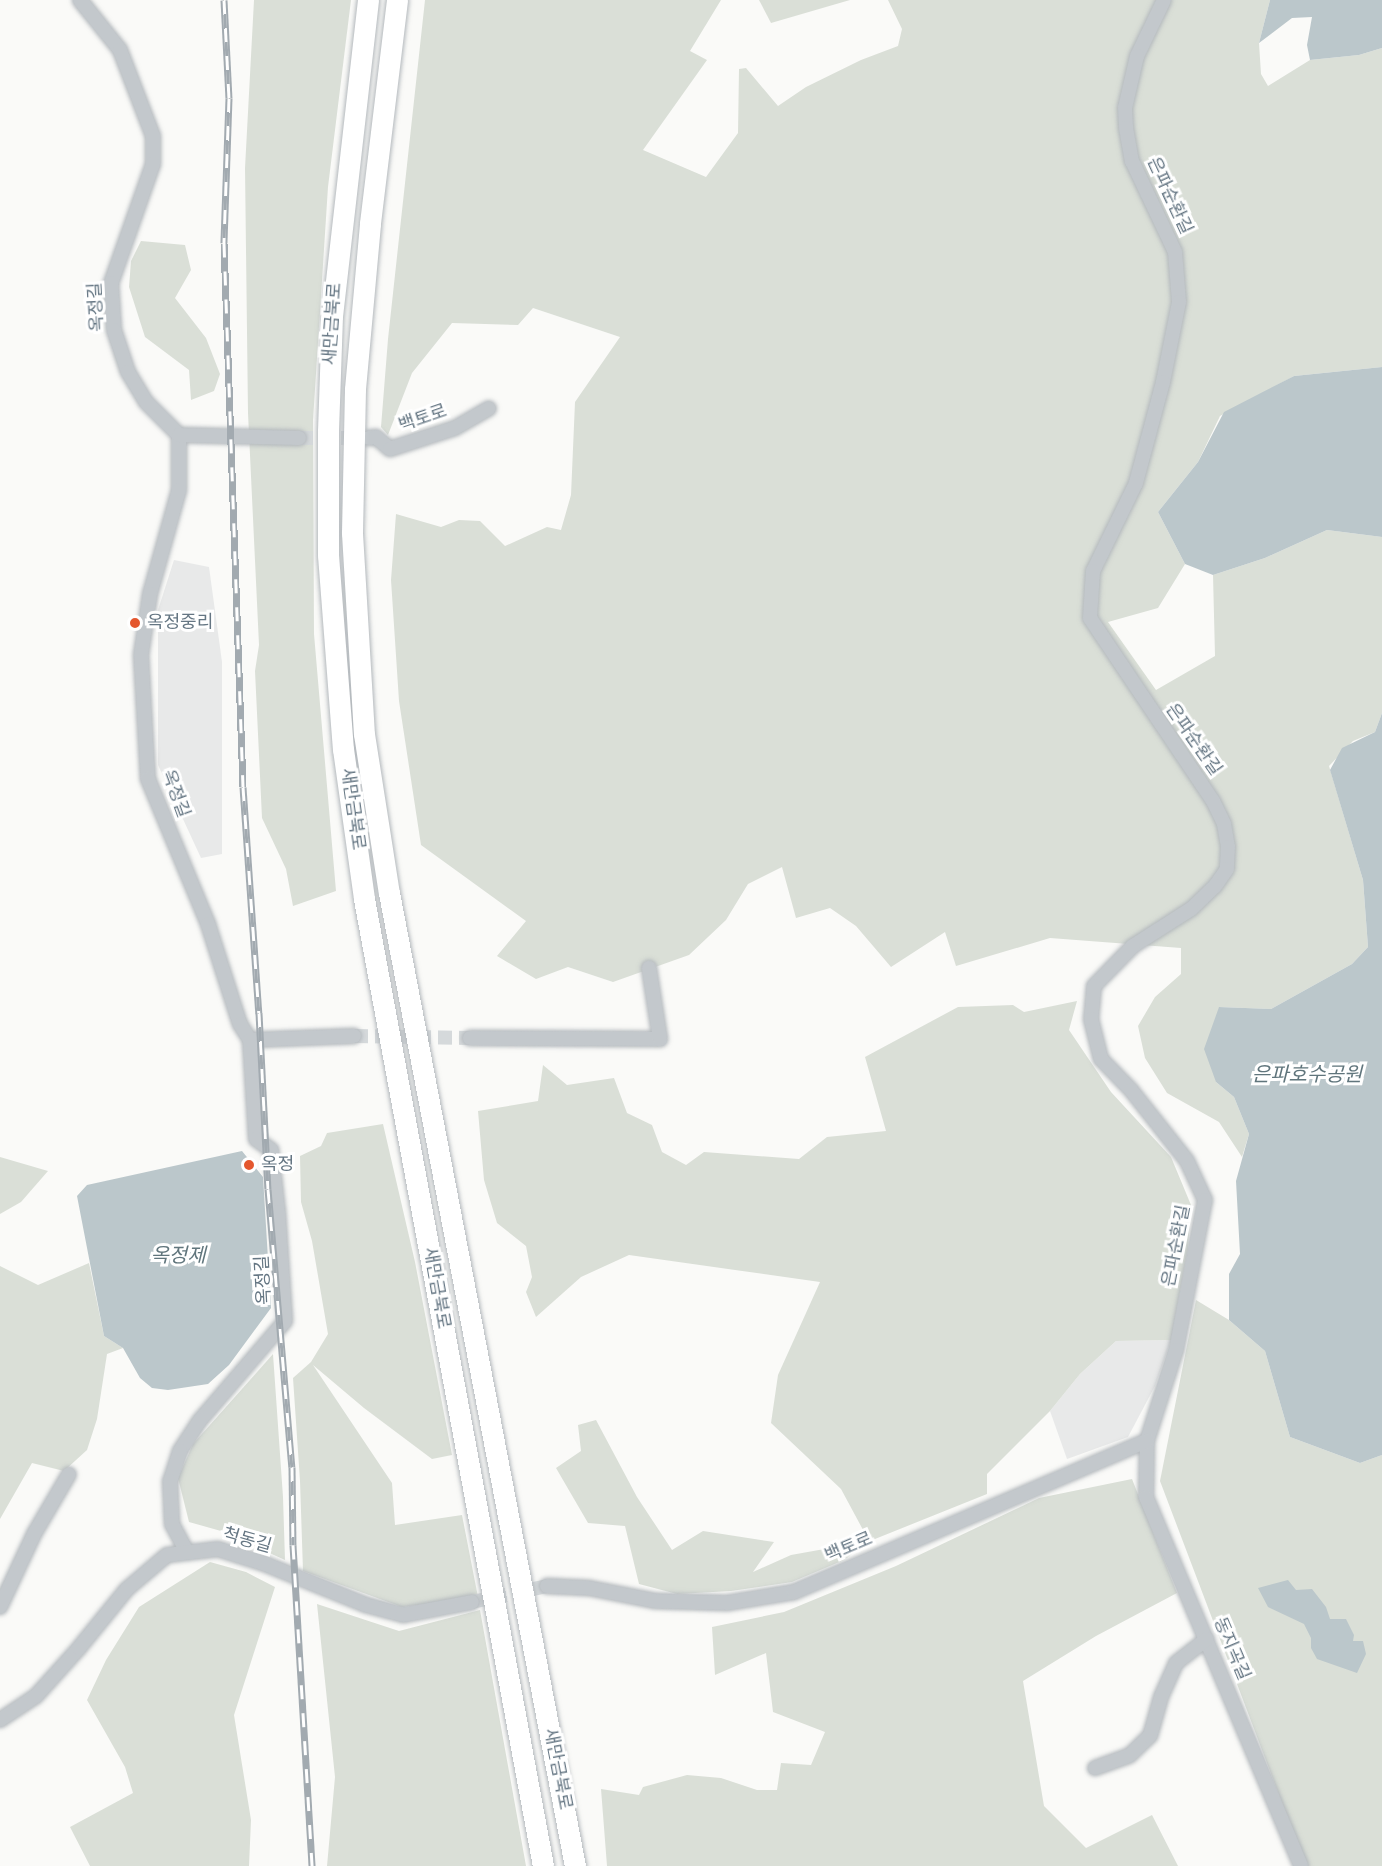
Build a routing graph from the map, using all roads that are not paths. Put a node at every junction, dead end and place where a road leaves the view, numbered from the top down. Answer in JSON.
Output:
{"nodes":[{"id":1,"x":80,"y":0,"type":"edge"},
{"id":2,"x":368,"y":0,"type":"edge"},
{"id":3,"x":397,"y":0,"type":"edge"},
{"id":4,"x":1164,"y":0,"type":"edge"},
{"id":5,"x":489,"y":408,"type":"dead end"},
{"id":6,"x":179,"y":435,"type":"junction"},
{"id":7,"x":299,"y":438,"type":"tunnel mouth"},
{"id":8,"x":369,"y":438,"type":"tunnel mouth"},
{"id":9,"x":649,"y":968,"type":"dead end"},
{"id":10,"x":354,"y":1036,"type":"tunnel mouth"},
{"id":11,"x":470,"y":1038,"type":"tunnel mouth"},
{"id":12,"x":250,"y":1040,"type":"junction"},
{"id":13,"x":1147,"y":1442,"type":"junction"},
{"id":14,"x":69,"y":1474,"type":"dead end"},
{"id":15,"x":187,"y":1552,"type":"junction"},
{"id":16,"x":547,"y":1586,"type":"tunnel mouth"},
{"id":17,"x":472,"y":1602,"type":"tunnel mouth"},
{"id":18,"x":0,"y":1607,"type":"edge"},
{"id":19,"x":1207,"y":1639,"type":"junction"},
{"id":20,"x":0,"y":1720,"type":"edge"},
{"id":21,"x":1095,"y":1768,"type":"dead end"},
{"id":22,"x":543,"y":1866,"type":"edge"},
{"id":23,"x":575,"y":1866,"type":"edge"},
{"id":24,"x":1302,"y":1866,"type":"edge"}],
"edges":[{"from":1,"to":6,"type":"street","name":"옥정길"},
{"from":2,"to":22,"type":"highway","name":"새만금북로"},
{"from":3,"to":23,"type":"highway","name":"새만금북로"},
{"from":4,"to":13,"type":"street","name":"은파순환길"},
{"from":5,"to":8,"type":"street","name":"백토로"},
{"from":6,"to":7,"type":"street"},
{"from":6,"to":12,"type":"street","name":"옥정길"},
{"from":9,"to":11,"type":"street"},
{"from":10,"to":12,"type":"street"},
{"from":12,"to":15,"type":"street","name":"옥정길"},
{"from":13,"to":16,"type":"street","name":"백토로"},
{"from":13,"to":19,"type":"street","name":"동지곡길"},
{"from":14,"to":18,"type":"street"},
{"from":15,"to":17,"type":"street","name":"척동길"},
{"from":15,"to":20,"type":"street","name":"척동길"},
{"from":19,"to":21,"type":"street"},
{"from":19,"to":24,"type":"street","name":"동지곡길"}]}
